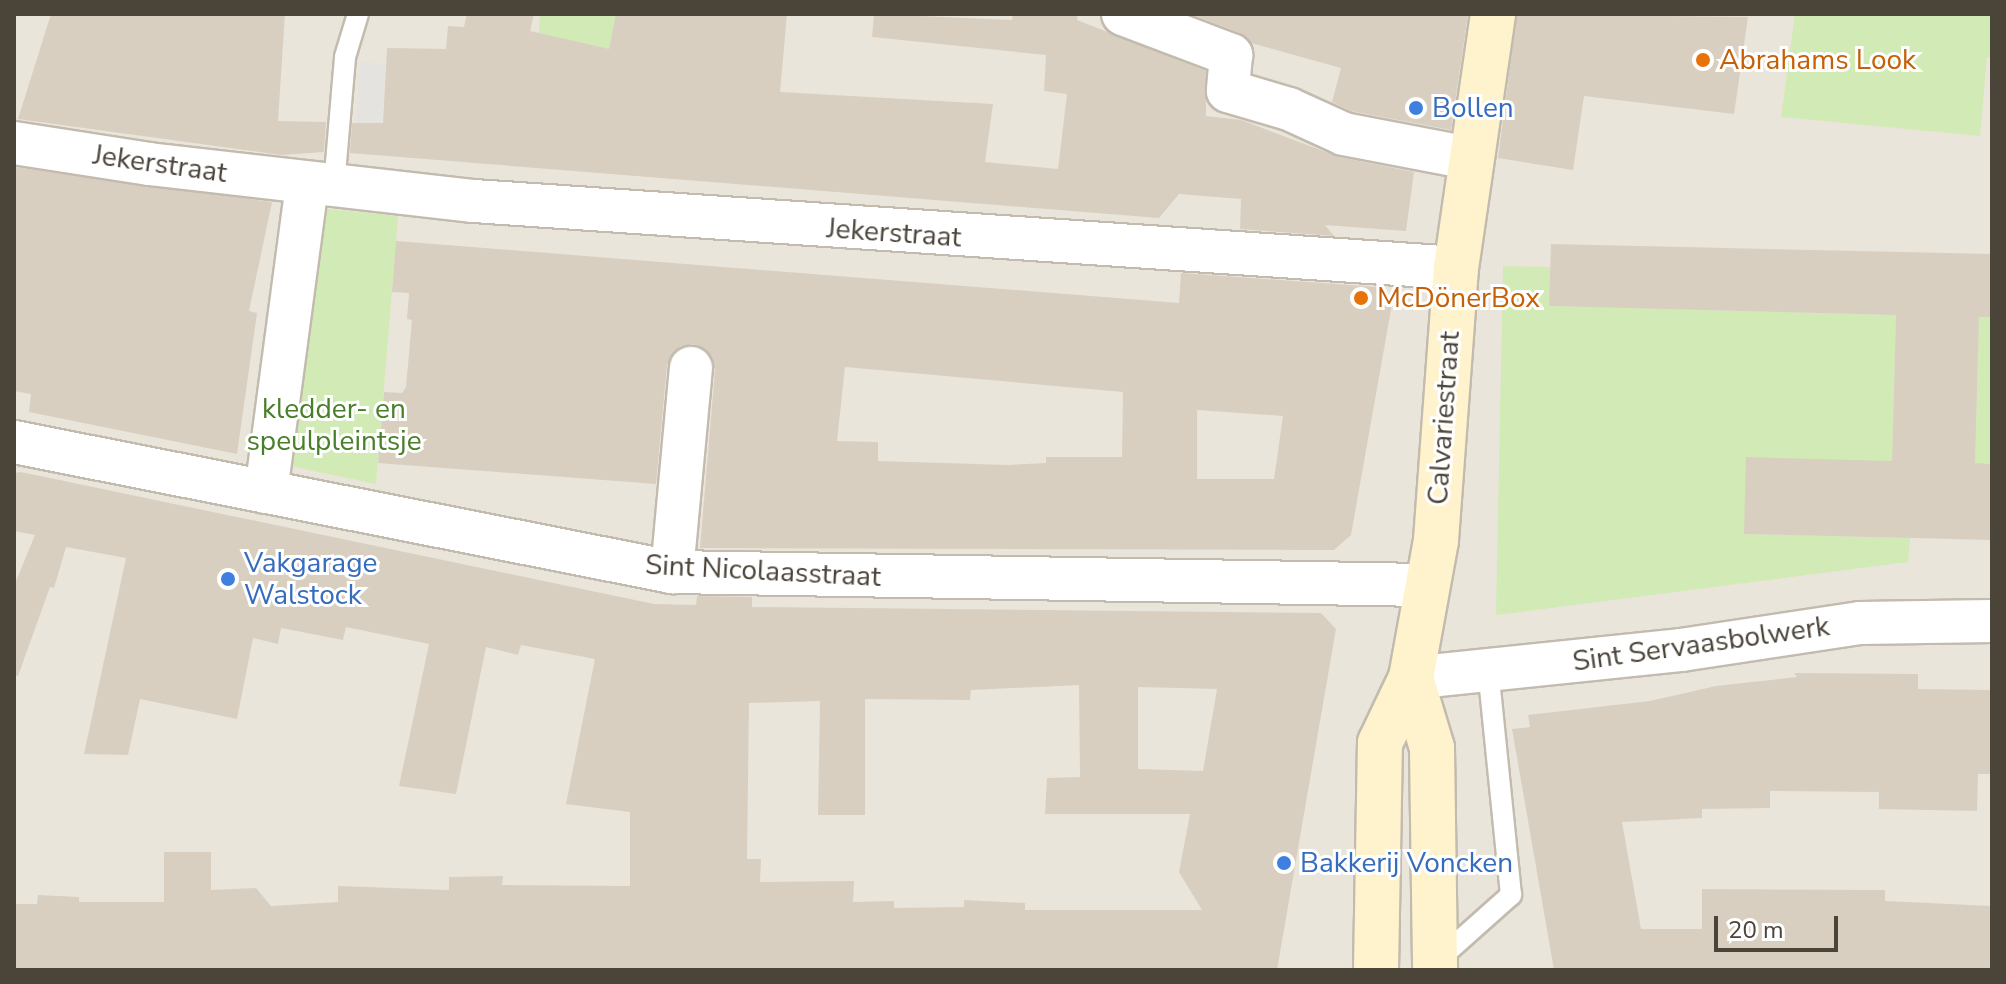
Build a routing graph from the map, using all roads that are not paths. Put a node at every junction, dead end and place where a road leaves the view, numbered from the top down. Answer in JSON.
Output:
{"nodes":[{"id":1,"x":358,"y":14,"type":"edge"},
{"id":2,"x":1123,"y":14,"type":"edge"},
{"id":3,"x":1493,"y":14,"type":"edge"},
{"id":4,"x":14,"y":143,"type":"edge"},
{"id":5,"x":1469,"y":158,"type":"junction"},
{"id":6,"x":321,"y":184,"type":"junction"},
{"id":7,"x":1456,"y":268,"type":"junction"},
{"id":8,"x":691,"y":368,"type":"dead end"},
{"id":9,"x":14,"y":442,"type":"edge"},
{"id":10,"x":266,"y":492,"type":"junction"},
{"id":11,"x":672,"y":572,"type":"junction"},
{"id":12,"x":1428,"y":585,"type":"junction"},
{"id":13,"x":1992,"y":621,"type":"edge"},
{"id":14,"x":1488,"y":670,"type":"junction"},
{"id":15,"x":1411,"y":678,"type":"junction"},
{"id":16,"x":1435,"y":966,"type":"edge"},
{"id":17,"x":1376,"y":970,"type":"edge"}],
"edges":[{"from":1,"to":6,"type":"lane"},
{"from":2,"to":5,"type":"street"},
{"from":3,"to":5,"type":"street","name":"Calvariestraat"},
{"from":4,"to":6,"type":"street","name":"Jekerstraat"},
{"from":5,"to":7,"type":"street","name":"Calvariestraat"},
{"from":6,"to":7,"type":"street","name":"Jekerstraat"},
{"from":6,"to":10,"type":"street"},
{"from":7,"to":12,"type":"street","name":"Calvariestraat"},
{"from":8,"to":11,"type":"street"},
{"from":9,"to":10,"type":"street","name":"Sint Nicolaasstraat"},
{"from":10,"to":11,"type":"street","name":"Sint Nicolaasstraat"},
{"from":11,"to":12,"type":"street","name":"Sint Nicolaasstraat"},
{"from":12,"to":15,"type":"street","name":"Calvariestraat"},
{"from":13,"to":14,"type":"street","name":"Sint Servaasbolwerk"},
{"from":14,"to":15,"type":"street","name":"Sint Servaasbolwerk"},
{"from":14,"to":16,"type":"lane"},
{"from":15,"to":16,"type":"street","name":"Calvariestraat"},
{"from":15,"to":17,"type":"street","name":"Calvariestraat"}]}
